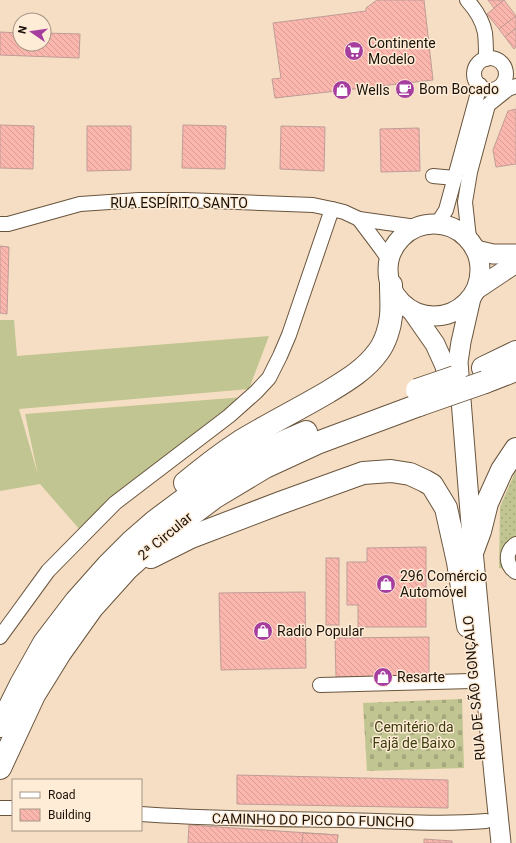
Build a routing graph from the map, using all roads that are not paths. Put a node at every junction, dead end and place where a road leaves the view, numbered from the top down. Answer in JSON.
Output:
{"nodes":[{"id":1,"x":467,"y":0,"type":"edge"},
{"id":2,"x":486,"y":59,"type":"junction"},
{"id":3,"x":511,"y":71,"type":"edge"},
{"id":4,"x":516,"y":86,"type":"edge"},
{"id":5,"x":485,"y":88,"type":"junction"},
{"id":6,"x":488,"y":105,"type":"junction"},
{"id":7,"x":433,"y":176,"type":"dead end"},
{"id":8,"x":455,"y":178,"type":"junction"},
{"id":9,"x":332,"y":209,"type":"junction"},
{"id":10,"x":359,"y":219,"type":"junction"},
{"id":11,"x":0,"y":224,"type":"edge"},
{"id":12,"x":437,"y":224,"type":"junction"},
{"id":13,"x":416,"y":227,"type":"junction"},
{"id":14,"x":472,"y":244,"type":"junction"},
{"id":15,"x":516,"y":254,"type":"edge"},
{"id":16,"x":389,"y":260,"type":"junction"},
{"id":17,"x":516,"y":263,"type":"edge"},
{"id":18,"x":391,"y":285,"type":"junction"},
{"id":19,"x":474,"y":294,"type":"junction"},
{"id":20,"x":412,"y":311,"type":"junction"},
{"id":21,"x":516,"y":352,"type":"edge"},
{"id":22,"x":516,"y":370,"type":"edge"},
{"id":23,"x":484,"y":375,"type":"junction"},
{"id":24,"x":418,"y":398,"type":"junction"},
{"id":25,"x":516,"y":448,"type":"edge"},
{"id":26,"x":155,"y":521,"type":"junction"},
{"id":27,"x":516,"y":544,"type":"edge"},
{"id":28,"x":473,"y":550,"type":"junction"},
{"id":29,"x":128,"y":568,"type":"junction"},
{"id":30,"x":516,"y":572,"type":"edge"},
{"id":31,"x":468,"y":626,"type":"junction"},
{"id":32,"x":0,"y":637,"type":"edge"},
{"id":33,"x":472,"y":681,"type":"junction"},
{"id":34,"x":320,"y":685,"type":"dead end"},
{"id":35,"x":0,"y":726,"type":"edge"},
{"id":36,"x":0,"y":768,"type":"edge"},
{"id":37,"x":0,"y":808,"type":"edge"},
{"id":38,"x":12,"y":808,"type":"edge"},
{"id":39,"x":142,"y":814,"type":"edge"},
{"id":40,"x":486,"y":821,"type":"junction"},
{"id":41,"x":488,"y":843,"type":"edge"},
{"id":42,"x":501,"y":843,"type":"edge"}],
"edges":[{"from":1,"to":2,"type":"street"},
{"from":2,"to":3,"type":"street"},
{"from":2,"to":5,"type":"street"},
{"from":3,"to":5,"type":"street"},
{"from":4,"to":6,"type":"street"},
{"from":5,"to":6,"type":"street"},
{"from":5,"to":8,"type":"street"},
{"from":6,"to":14,"type":"street"},
{"from":7,"to":8,"type":"street"},
{"from":8,"to":12,"type":"street"},
{"from":9,"to":10,"type":"street","name":"RUA ESPÍRITO SANTO"},
{"from":9,"to":11,"type":"street","name":"RUA ESPÍRITO SANTO"},
{"from":9,"to":32,"type":"street"},
{"from":10,"to":13,"type":"street","name":"RUA ESPÍRITO SANTO"},
{"from":10,"to":16,"type":"street"},
{"from":12,"to":13,"type":"main road"},
{"from":12,"to":14,"type":"main road"},
{"from":13,"to":16,"type":"main road"},
{"from":14,"to":15,"type":"main road"},
{"from":14,"to":19,"type":"main road"},
{"from":16,"to":18,"type":"main road"},
{"from":17,"to":19,"type":"main road"},
{"from":18,"to":20,"type":"main road"},
{"from":18,"to":26,"type":"highway"},
{"from":19,"to":20,"type":"main road"},
{"from":19,"to":28,"type":"main road","name":"RUA DE SÃO GONÇALO"},
{"from":20,"to":31,"type":"main road","name":"RUA DE SÃO GONÇALO"},
{"from":21,"to":23,"type":"highway"},
{"from":22,"to":23,"type":"highway"},
{"from":23,"to":24,"type":"highway","bridge":true},
{"from":24,"to":26,"type":"highway","name":"2ª Circular"},
{"from":24,"to":29,"type":"highway","name":"2ª Circular"},
{"from":25,"to":28,"type":"highway"},
{"from":26,"to":35,"type":"highway","name":"2ª Circular"},
{"from":27,"to":30,"type":"street"},
{"from":28,"to":42,"type":"main road","name":"RUA DE SÃO GONÇALO"},
{"from":29,"to":31,"type":"highway"},
{"from":29,"to":36,"type":"highway","name":"2ª Circular"},
{"from":31,"to":33,"type":"main road","name":"RUA DE SÃO GONÇALO"},
{"from":33,"to":34,"type":"street"},
{"from":33,"to":40,"type":"main road","name":"RUA DE SÃO GONÇALO"},
{"from":37,"to":38,"type":"street"},
{"from":39,"to":40,"type":"street","name":"CAMINHO DO PICO DO FUNCHO"},
{"from":40,"to":41,"type":"main road","name":"RUA DE SÃO GONÇALO"}]}
